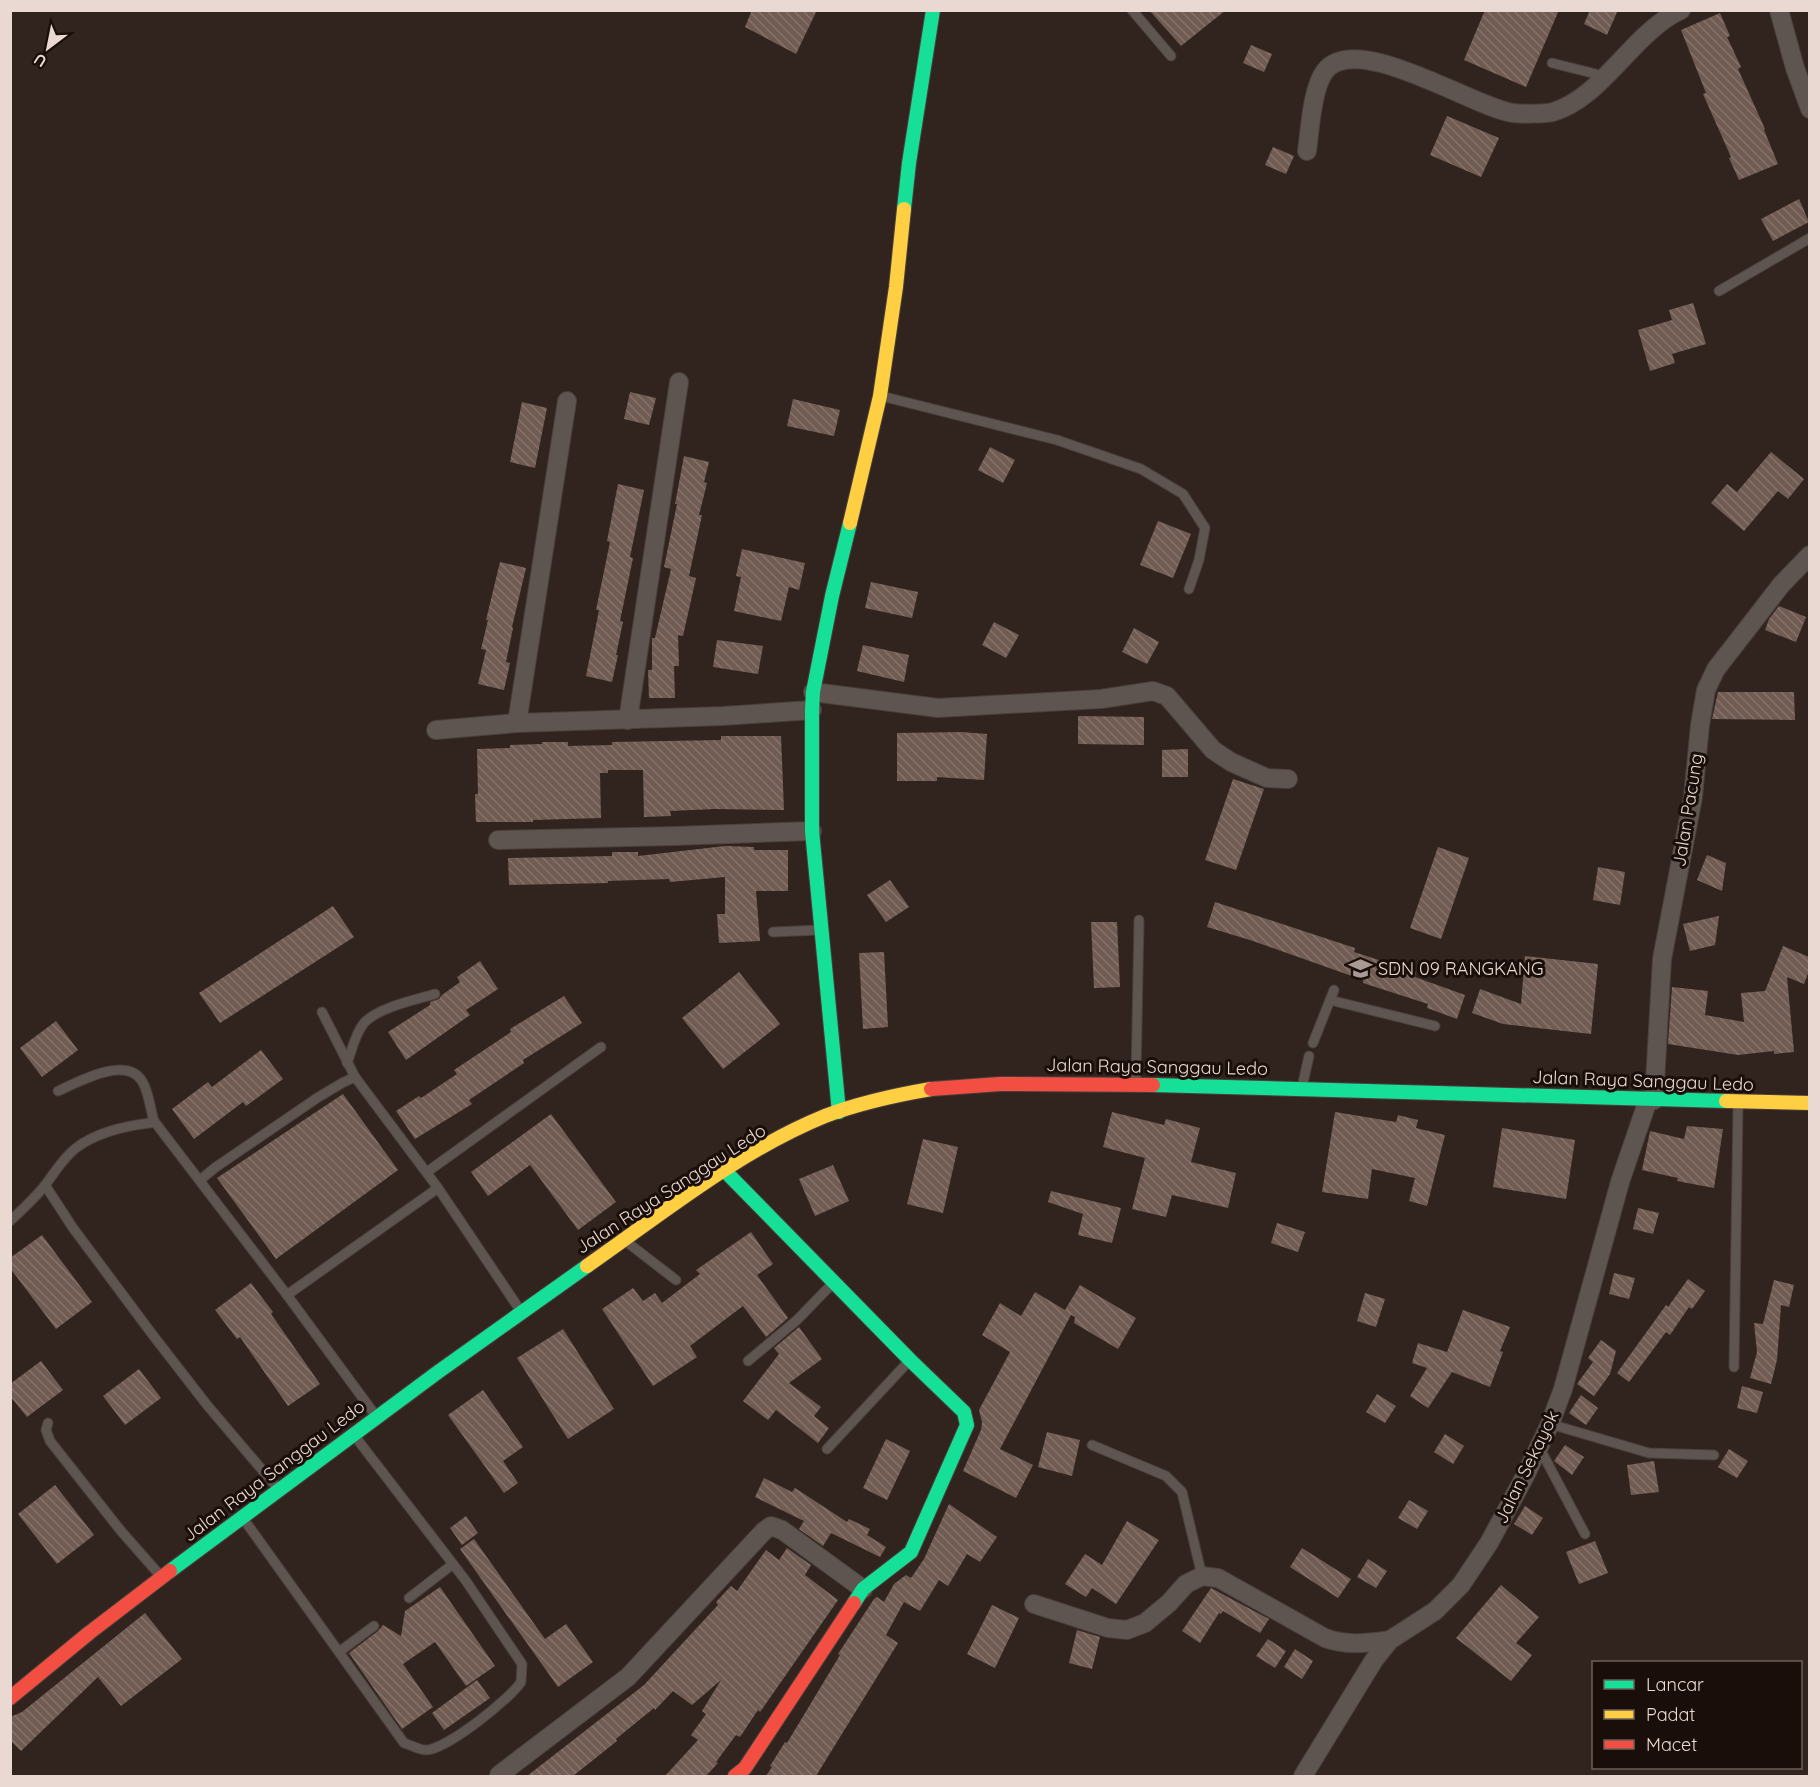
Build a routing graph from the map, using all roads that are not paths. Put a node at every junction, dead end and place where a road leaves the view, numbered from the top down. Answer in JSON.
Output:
{"nodes":[{"id":1,"x":933,"y":10,"type":"edge"},
{"id":2,"x":1132,"y":10,"type":"edge"},
{"id":3,"x":1681,"y":10,"type":"edge"},
{"id":4,"x":1779,"y":10,"type":"edge"},
{"id":5,"x":1171,"y":56,"type":"dead end"},
{"id":6,"x":1552,"y":63,"type":"dead end"},
{"id":7,"x":1604,"y":76,"type":"junction"},
{"id":8,"x":1809,"y":109,"type":"edge"},
{"id":9,"x":1307,"y":151,"type":"dead end"},
{"id":10,"x":1809,"y":238,"type":"edge"},
{"id":11,"x":1719,"y":291,"type":"dead end"},
{"id":12,"x":679,"y":382,"type":"dead end"},
{"id":13,"x":880,"y":396,"type":"junction"},
{"id":14,"x":567,"y":401,"type":"dead end"},
{"id":15,"x":1809,"y":555,"type":"edge"},
{"id":16,"x":1189,"y":589,"type":"dead end"},
{"id":17,"x":812,"y":701,"type":"junction"},
{"id":18,"x":628,"y":720,"type":"junction"},
{"id":19,"x":517,"y":723,"type":"junction"},
{"id":20,"x":436,"y":730,"type":"dead end"},
{"id":21,"x":1288,"y":779,"type":"dead end"},
{"id":22,"x":812,"y":831,"type":"junction"},
{"id":23,"x":498,"y":840,"type":"dead end"},
{"id":24,"x":1139,"y":920,"type":"dead end"},
{"id":25,"x":821,"y":930,"type":"junction"},
{"id":26,"x":773,"y":932,"type":"dead end"},
{"id":27,"x":1334,"y":990,"type":"dead end"},
{"id":28,"x":435,"y":994,"type":"dead end"},
{"id":29,"x":1330,"y":1000,"type":"junction"},
{"id":30,"x":322,"y":1012,"type":"dead end"},
{"id":31,"x":1434,"y":1026,"type":"dead end"},
{"id":32,"x":1313,"y":1043,"type":"dead end"},
{"id":33,"x":601,"y":1047,"type":"dead end"},
{"id":34,"x":1309,"y":1056,"type":"dead end"},
{"id":35,"x":347,"y":1063,"type":"junction"},
{"id":36,"x":355,"y":1077,"type":"junction"},
{"id":37,"x":1136,"y":1084,"type":"junction"},
{"id":38,"x":1302,"y":1088,"type":"junction"},
{"id":39,"x":58,"y":1091,"type":"dead end"},
{"id":40,"x":1651,"y":1100,"type":"junction"},
{"id":41,"x":1738,"y":1102,"type":"junction"},
{"id":42,"x":1809,"y":1103,"type":"edge"},
{"id":43,"x":839,"y":1112,"type":"junction"},
{"id":44,"x":154,"y":1121,"type":"junction"},
{"id":45,"x":725,"y":1171,"type":"junction"},
{"id":46,"x":427,"y":1172,"type":"junction"},
{"id":47,"x":200,"y":1180,"type":"junction"},
{"id":48,"x":45,"y":1185,"type":"junction"},
{"id":49,"x":438,"y":1188,"type":"junction"},
{"id":50,"x":10,"y":1221,"type":"edge"},
{"id":51,"x":624,"y":1240,"type":"junction"},
{"id":52,"x":676,"y":1280,"type":"dead end"},
{"id":53,"x":835,"y":1282,"type":"junction"},
{"id":54,"x":287,"y":1294,"type":"junction"},
{"id":55,"x":521,"y":1311,"type":"junction"},
{"id":56,"x":910,"y":1360,"type":"junction"},
{"id":57,"x":748,"y":1361,"type":"dead end"},
{"id":58,"x":1734,"y":1367,"type":"dead end"},
{"id":59,"x":376,"y":1417,"type":"junction"},
{"id":60,"x":48,"y":1423,"type":"dead end"},
{"id":61,"x":1550,"y":1424,"type":"junction"},
{"id":62,"x":354,"y":1435,"type":"junction"},
{"id":63,"x":1092,"y":1445,"type":"dead end"},
{"id":64,"x":1539,"y":1447,"type":"junction"},
{"id":65,"x":827,"y":1449,"type":"dead end"},
{"id":66,"x":1714,"y":1455,"type":"dead end"},
{"id":67,"x":280,"y":1490,"type":"junction"},
{"id":68,"x":242,"y":1517,"type":"junction"},
{"id":69,"x":1585,"y":1534,"type":"dead end"},
{"id":70,"x":453,"y":1564,"type":"junction"},
{"id":71,"x":1202,"y":1576,"type":"junction"},
{"id":72,"x":161,"y":1578,"type":"junction"},
{"id":73,"x":863,"y":1589,"type":"junction"},
{"id":74,"x":409,"y":1598,"type":"dead end"},
{"id":75,"x":1034,"y":1604,"type":"dead end"},
{"id":76,"x":374,"y":1626,"type":"dead end"},
{"id":77,"x":1390,"y":1640,"type":"junction"},
{"id":78,"x":339,"y":1652,"type":"junction"},
{"id":79,"x":10,"y":1698,"type":"edge"},
{"id":80,"x":740,"y":1774,"type":"edge"},
{"id":81,"x":499,"y":1775,"type":"dead end"},
{"id":82,"x":1303,"y":1776,"type":"edge"}],
"edges":[{"from":1,"to":13,"type":"main road"},
{"from":2,"to":5,"type":"lane"},
{"from":3,"to":7,"type":"street"},
{"from":4,"to":8,"type":"street"},
{"from":6,"to":7,"type":"lane"},
{"from":7,"to":9,"type":"street"},
{"from":10,"to":11,"type":"lane"},
{"from":12,"to":18,"type":"street"},
{"from":13,"to":16,"type":"lane"},
{"from":13,"to":17,"type":"main road"},
{"from":14,"to":19,"type":"street"},
{"from":15,"to":40,"type":"street","name":"Jalan Pacung"},
{"from":17,"to":18,"type":"street"},
{"from":17,"to":21,"type":"street"},
{"from":17,"to":22,"type":"main road"},
{"from":18,"to":19,"type":"street"},
{"from":19,"to":20,"type":"street"},
{"from":22,"to":23,"type":"street"},
{"from":22,"to":25,"type":"main road"},
{"from":24,"to":37,"type":"lane"},
{"from":25,"to":26,"type":"lane"},
{"from":25,"to":43,"type":"main road"},
{"from":27,"to":29,"type":"lane"},
{"from":28,"to":35,"type":"lane"},
{"from":29,"to":31,"type":"lane"},
{"from":29,"to":32,"type":"lane"},
{"from":30,"to":35,"type":"lane"},
{"from":33,"to":46,"type":"lane"},
{"from":34,"to":38,"type":"lane"},
{"from":35,"to":36,"type":"lane"},
{"from":36,"to":46,"type":"lane"},
{"from":36,"to":47,"type":"lane"},
{"from":37,"to":38,"type":"main road","name":"Jalan Raya Sanggau Ledo"},
{"from":37,"to":43,"type":"main road","name":"Jalan Raya Sanggau Ledo"},
{"from":38,"to":40,"type":"main road","name":"Jalan Raya Sanggau Ledo"},
{"from":39,"to":44,"type":"lane"},
{"from":40,"to":41,"type":"main road","name":"Jalan Raya Sanggau Ledo"},
{"from":40,"to":61,"type":"street","name":"Jalan Sekayok"},
{"from":41,"to":42,"type":"main road","name":"Jalan Raya Sanggau Ledo"},
{"from":41,"to":58,"type":"lane"},
{"from":43,"to":45,"type":"main road","name":"Jalan Raya Sanggau Ledo"},
{"from":44,"to":47,"type":"lane"},
{"from":44,"to":48,"type":"lane"},
{"from":45,"to":51,"type":"main road","name":"Jalan Raya Sanggau Ledo"},
{"from":45,"to":53,"type":"main road"},
{"from":46,"to":49,"type":"lane"},
{"from":47,"to":54,"type":"lane"},
{"from":48,"to":50,"type":"lane"},
{"from":48,"to":67,"type":"lane"},
{"from":49,"to":54,"type":"lane"},
{"from":49,"to":55,"type":"lane"},
{"from":51,"to":52,"type":"lane"},
{"from":51,"to":55,"type":"main road","name":"Jalan Raya Sanggau Ledo"},
{"from":53,"to":56,"type":"main road"},
{"from":53,"to":57,"type":"lane"},
{"from":54,"to":59,"type":"lane"},
{"from":55,"to":59,"type":"main road","name":"Jalan Raya Sanggau Ledo"},
{"from":56,"to":65,"type":"lane"},
{"from":56,"to":73,"type":"main road"},
{"from":59,"to":62,"type":"main road","name":"Jalan Raya Sanggau Ledo"},
{"from":60,"to":72,"type":"lane"},
{"from":61,"to":64,"type":"street","name":"Jalan Sekayok"},
{"from":61,"to":66,"type":"lane"},
{"from":62,"to":67,"type":"main road","name":"Jalan Raya Sanggau Ledo"},
{"from":62,"to":70,"type":"lane"},
{"from":63,"to":71,"type":"lane"},
{"from":64,"to":69,"type":"lane"},
{"from":64,"to":77,"type":"street","name":"Jalan Sekayok"},
{"from":67,"to":68,"type":"main road","name":"Jalan Raya Sanggau Ledo"},
{"from":68,"to":72,"type":"main road","name":"Jalan Raya Sanggau Ledo"},
{"from":68,"to":78,"type":"lane"},
{"from":70,"to":74,"type":"lane"},
{"from":70,"to":78,"type":"lane"},
{"from":71,"to":75,"type":"street"},
{"from":71,"to":77,"type":"street"},
{"from":72,"to":79,"type":"main road","name":"Jalan Raya Sanggau Ledo"},
{"from":73,"to":80,"type":"main road"},
{"from":73,"to":81,"type":"street"},
{"from":76,"to":78,"type":"lane"},
{"from":77,"to":82,"type":"street","name":"Jalan Sekayok"}]}
